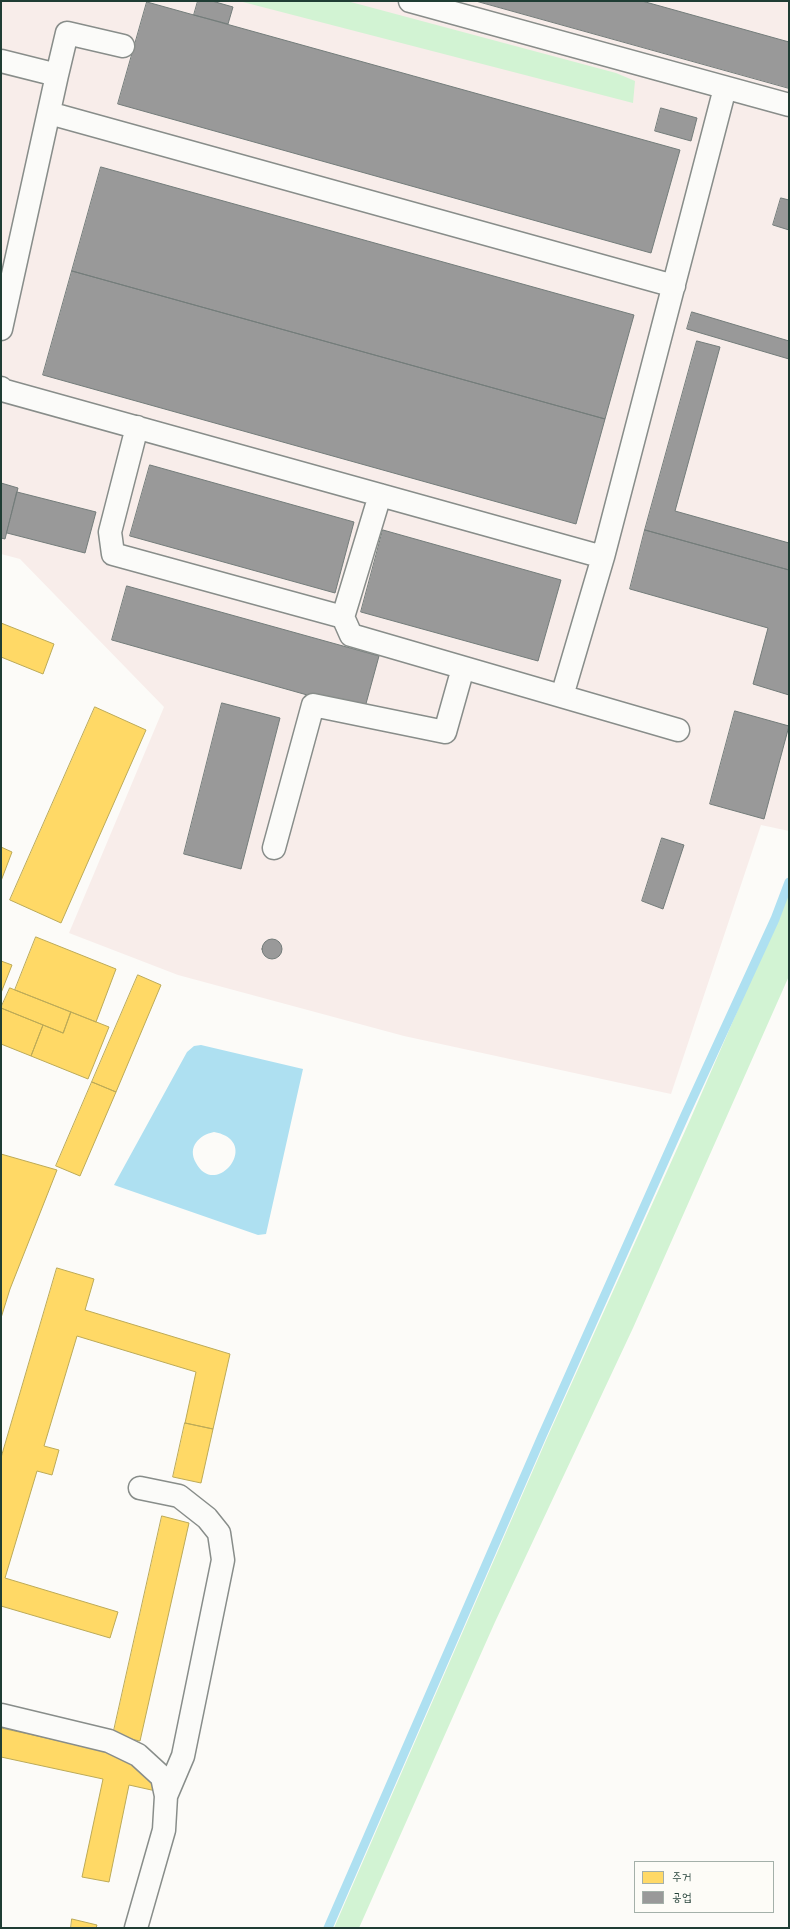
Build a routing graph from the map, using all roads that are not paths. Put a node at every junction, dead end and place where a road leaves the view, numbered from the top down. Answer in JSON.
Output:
{"nodes":[{"id":1,"x":410,"y":1,"type":"edge"},
{"id":2,"x":123,"y":46,"type":"dead end"},
{"id":3,"x":1,"y":61,"type":"edge"},
{"id":4,"x":57,"y":76,"type":"junction"},
{"id":5,"x":725,"y":88,"type":"junction"},
{"id":6,"x":789,"y":105,"type":"edge"},
{"id":7,"x":49,"y":113,"type":"junction"},
{"id":8,"x":674,"y":286,"type":"junction"},
{"id":9,"x":1,"y":329,"type":"edge"},
{"id":10,"x":1,"y":388,"type":"edge"},
{"id":11,"x":137,"y":427,"type":"junction"},
{"id":12,"x":380,"y":495,"type":"junction"},
{"id":13,"x":603,"y":557,"type":"junction"},
{"id":14,"x":342,"y":617,"type":"junction"},
{"id":15,"x":463,"y":668,"type":"junction"},
{"id":16,"x":562,"y":696,"type":"junction"},
{"id":17,"x":678,"y":730,"type":"dead end"},
{"id":18,"x":274,"y":848,"type":"dead end"},
{"id":19,"x":140,"y":1488,"type":"dead end"},
{"id":20,"x":1,"y":1716,"type":"edge"},
{"id":21,"x":166,"y":1796,"type":"junction"},
{"id":22,"x":136,"y":1928,"type":"edge"}],
"edges":[{"from":1,"to":5,"type":"lane"},
{"from":2,"to":4,"type":"lane"},
{"from":3,"to":4,"type":"lane"},
{"from":4,"to":7,"type":"lane"},
{"from":5,"to":6,"type":"lane"},
{"from":5,"to":8,"type":"lane"},
{"from":7,"to":8,"type":"lane"},
{"from":7,"to":9,"type":"lane"},
{"from":8,"to":13,"type":"lane"},
{"from":10,"to":11,"type":"lane"},
{"from":11,"to":12,"type":"lane"},
{"from":11,"to":14,"type":"lane"},
{"from":12,"to":13,"type":"lane"},
{"from":12,"to":14,"type":"lane"},
{"from":13,"to":16,"type":"lane"},
{"from":14,"to":15,"type":"lane"},
{"from":15,"to":16,"type":"lane"},
{"from":15,"to":18,"type":"lane"},
{"from":16,"to":17,"type":"lane"},
{"from":19,"to":21,"type":"lane"},
{"from":20,"to":21,"type":"lane"},
{"from":21,"to":22,"type":"lane"}]}
